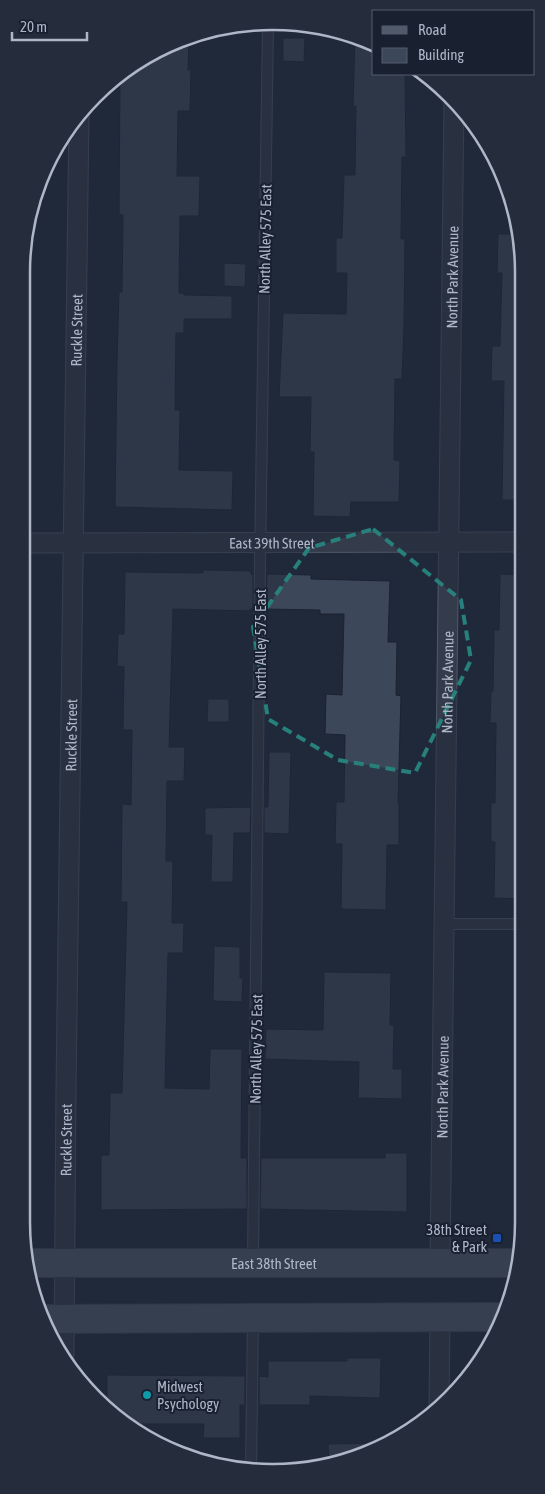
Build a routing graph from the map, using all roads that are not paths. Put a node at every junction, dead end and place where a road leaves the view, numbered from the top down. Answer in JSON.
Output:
{"nodes":[{"id":1,"x":268,"y":30,"type":"edge"},
{"id":2,"x":454,"y":112,"type":"edge"},
{"id":3,"x":79,"y":127,"type":"edge"},
{"id":4,"x":30,"y":542,"type":"edge"},
{"id":5,"x":74,"y":542,"type":"junction"},
{"id":6,"x":261,"y":542,"type":"junction"},
{"id":7,"x":448,"y":542,"type":"junction"},
{"id":8,"x":515,"y":542,"type":"edge"},
{"id":9,"x":444,"y":924,"type":"junction"},
{"id":10,"x":515,"y":924,"type":"edge"},
{"id":11,"x":65,"y":1262,"type":"junction"},
{"id":12,"x":254,"y":1262,"type":"junction"},
{"id":13,"x":34,"y":1263,"type":"edge"},
{"id":14,"x":440,"y":1263,"type":"junction"},
{"id":15,"x":511,"y":1263,"type":"edge"},
{"id":16,"x":496,"y":1317,"type":"edge"},
{"id":17,"x":253,"y":1318,"type":"junction"},
{"id":18,"x":440,"y":1318,"type":"junction"},
{"id":19,"x":53,"y":1319,"type":"edge"},
{"id":20,"x":58,"y":1334,"type":"edge"},
{"id":21,"x":439,"y":1398,"type":"edge"},
{"id":22,"x":251,"y":1463,"type":"edge"}],
"edges":[{"from":1,"to":6,"type":"lane","name":"North Alley 575 East"},
{"from":2,"to":7,"type":"street","name":"North Park Avenue"},
{"from":3,"to":5,"type":"street","name":"Ruckle Street"},
{"from":4,"to":5,"type":"street","name":"East 39th Street"},
{"from":5,"to":6,"type":"street","name":"East 39th Street"},
{"from":5,"to":11,"type":"street","name":"Ruckle Street"},
{"from":6,"to":7,"type":"street","name":"East 39th Street"},
{"from":6,"to":12,"type":"lane","name":"North Alley 575 East"},
{"from":7,"to":8,"type":"street","name":"East 39th Street"},
{"from":7,"to":9,"type":"street","name":"North Park Avenue"},
{"from":9,"to":10,"type":"lane"},
{"from":9,"to":14,"type":"street","name":"North Park Avenue"},
{"from":11,"to":12,"type":"main road","name":"East 38th Street"},
{"from":11,"to":13,"type":"main road","name":"East 38th Street"},
{"from":11,"to":19,"type":"street","name":"Ruckle Street"},
{"from":12,"to":14,"type":"main road","name":"East 38th Street"},
{"from":14,"to":15,"type":"main road","name":"East 38th Street"},
{"from":16,"to":18,"type":"main road"},
{"from":17,"to":18,"type":"main road"},
{"from":17,"to":19,"type":"main road"},
{"from":17,"to":22,"type":"lane"},
{"from":18,"to":21,"type":"street"},
{"from":19,"to":20,"type":"street","name":"Ruckle Street"}]}
